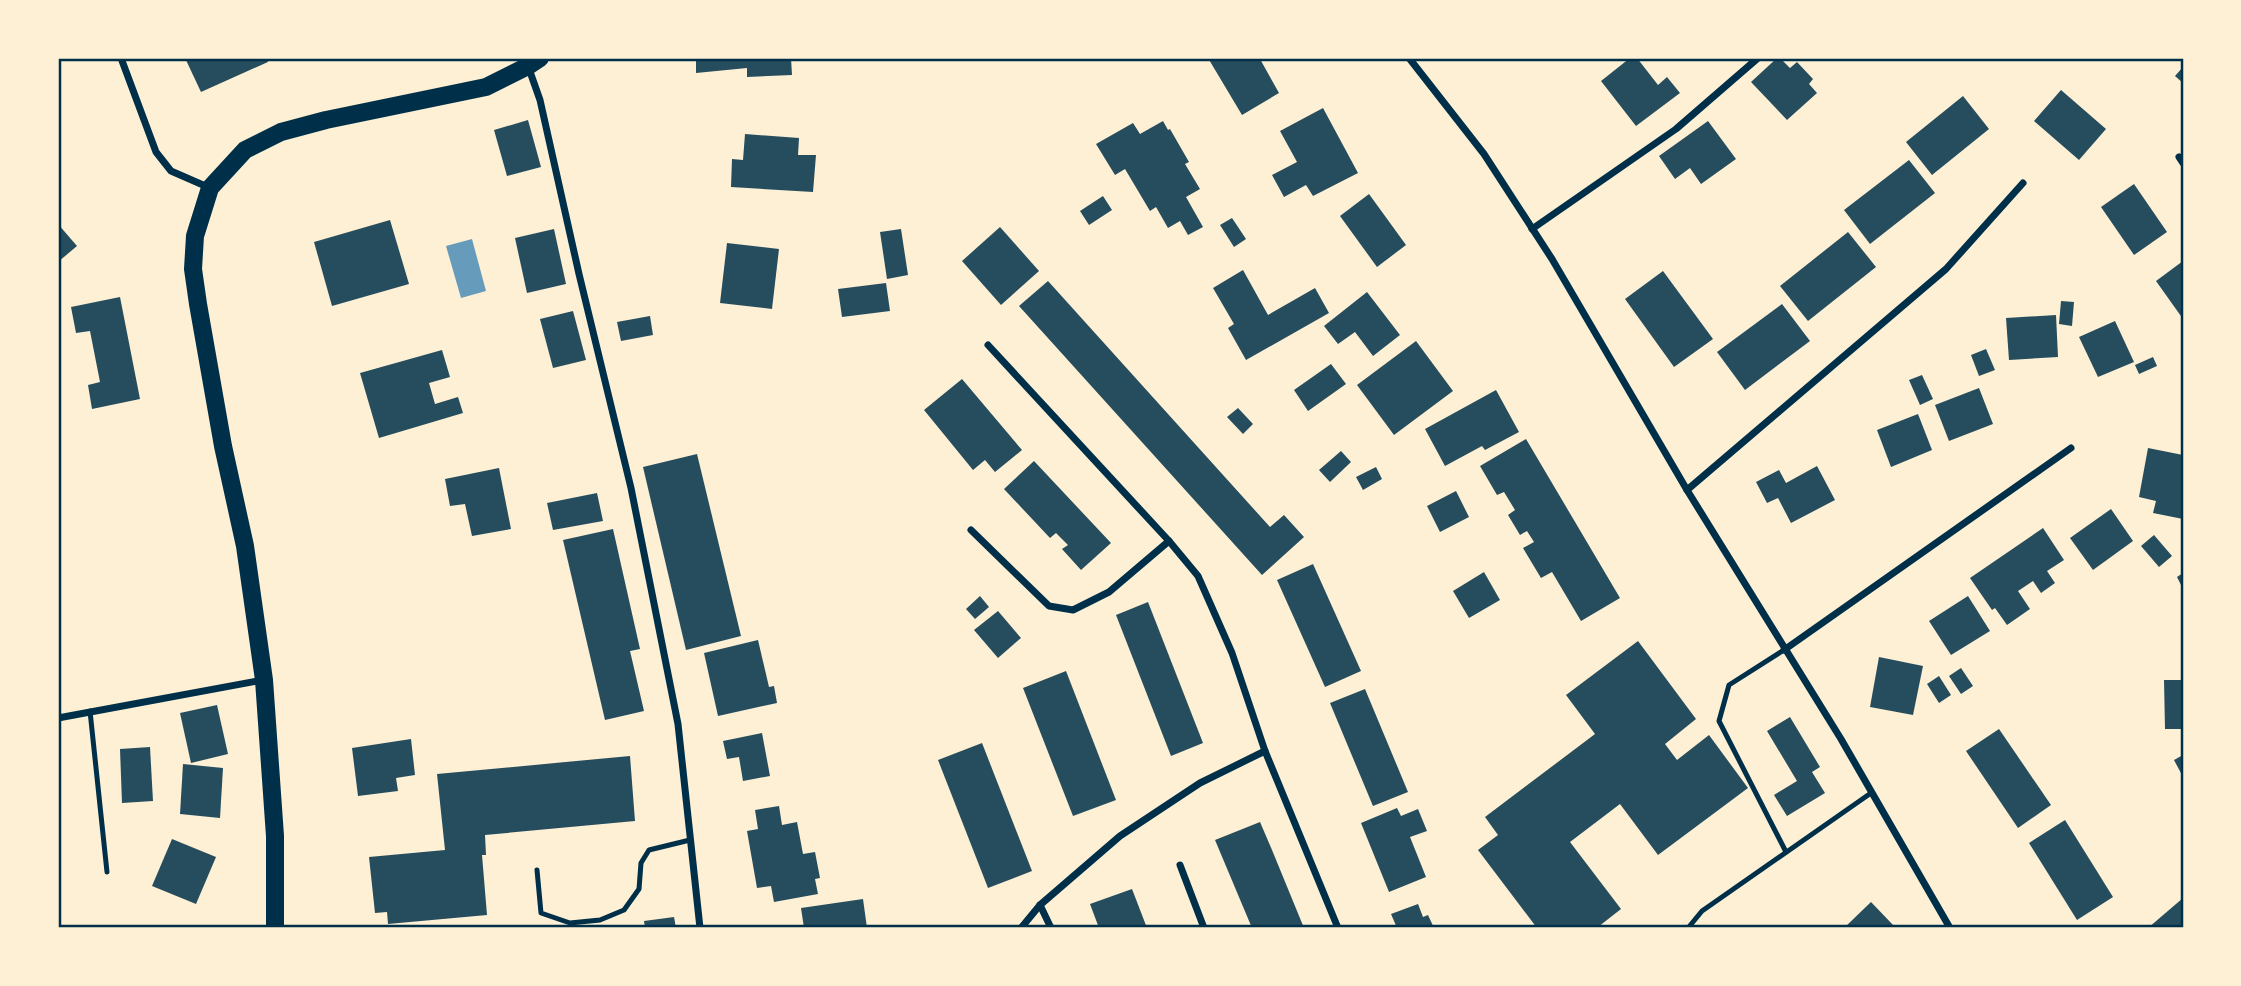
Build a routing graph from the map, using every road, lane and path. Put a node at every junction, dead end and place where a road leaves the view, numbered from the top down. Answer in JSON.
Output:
{"nodes":[{"id":1,"x":121,"y":58,"type":"edge"},
{"id":2,"x":1409,"y":58,"type":"edge"},
{"id":3,"x":1758,"y":58,"type":"edge"},
{"id":4,"x":534,"y":62,"type":"edge"},
{"id":5,"x":2023,"y":183,"type":"dead end"},
{"id":6,"x":210,"y":188,"type":"junction"},
{"id":7,"x":1532,"y":229,"type":"junction"},
{"id":8,"x":988,"y":345,"type":"dead end"},
{"id":9,"x":2071,"y":448,"type":"dead end"},
{"id":10,"x":1687,"y":490,"type":"junction"},
{"id":11,"x":971,"y":530,"type":"dead end"},
{"id":12,"x":1169,"y":541,"type":"junction"},
{"id":13,"x":1784,"y":650,"type":"junction"},
{"id":14,"x":264,"y":680,"type":"junction"},
{"id":15,"x":90,"y":712,"type":"junction"},
{"id":16,"x":58,"y":718,"type":"edge"},
{"id":17,"x":1265,"y":751,"type":"junction"},
{"id":18,"x":1871,"y":793,"type":"junction"},
{"id":19,"x":690,"y":840,"type":"junction"},
{"id":20,"x":1787,"y":852,"type":"junction"},
{"id":21,"x":1180,"y":864,"type":"dead end"},
{"id":22,"x":537,"y":870,"type":"dead end"},
{"id":23,"x":107,"y":872,"type":"dead end"},
{"id":24,"x":1040,"y":905,"type":"junction"},
{"id":25,"x":275,"y":928,"type":"edge"},
{"id":26,"x":700,"y":928,"type":"edge"},
{"id":27,"x":1020,"y":928,"type":"edge"},
{"id":28,"x":1051,"y":928,"type":"edge"},
{"id":29,"x":1204,"y":928,"type":"edge"},
{"id":30,"x":1338,"y":928,"type":"edge"},
{"id":31,"x":1688,"y":928,"type":"edge"},
{"id":32,"x":1950,"y":928,"type":"edge"}],
"edges":[{"from":1,"to":6,"type":"street"},
{"from":2,"to":7,"type":"street"},
{"from":3,"to":7,"type":"street"},
{"from":4,"to":6,"type":"main road"},
{"from":4,"to":19,"type":"street"},
{"from":5,"to":10,"type":"street"},
{"from":6,"to":14,"type":"main road"},
{"from":7,"to":10,"type":"street"},
{"from":8,"to":12,"type":"street"},
{"from":9,"to":13,"type":"street"},
{"from":10,"to":13,"type":"street"},
{"from":11,"to":12,"type":"street"},
{"from":12,"to":17,"type":"street"},
{"from":13,"to":18,"type":"street"},
{"from":13,"to":20,"type":"lane"},
{"from":14,"to":15,"type":"street"},
{"from":14,"to":25,"type":"main road"},
{"from":15,"to":16,"type":"street"},
{"from":15,"to":23,"type":"lane"},
{"from":17,"to":24,"type":"street"},
{"from":17,"to":30,"type":"street"},
{"from":18,"to":20,"type":"lane"},
{"from":18,"to":32,"type":"street"},
{"from":19,"to":22,"type":"lane"},
{"from":19,"to":26,"type":"street"},
{"from":20,"to":31,"type":"lane"},
{"from":21,"to":29,"type":"street"},
{"from":24,"to":27,"type":"street"},
{"from":24,"to":28,"type":"street"}]}
